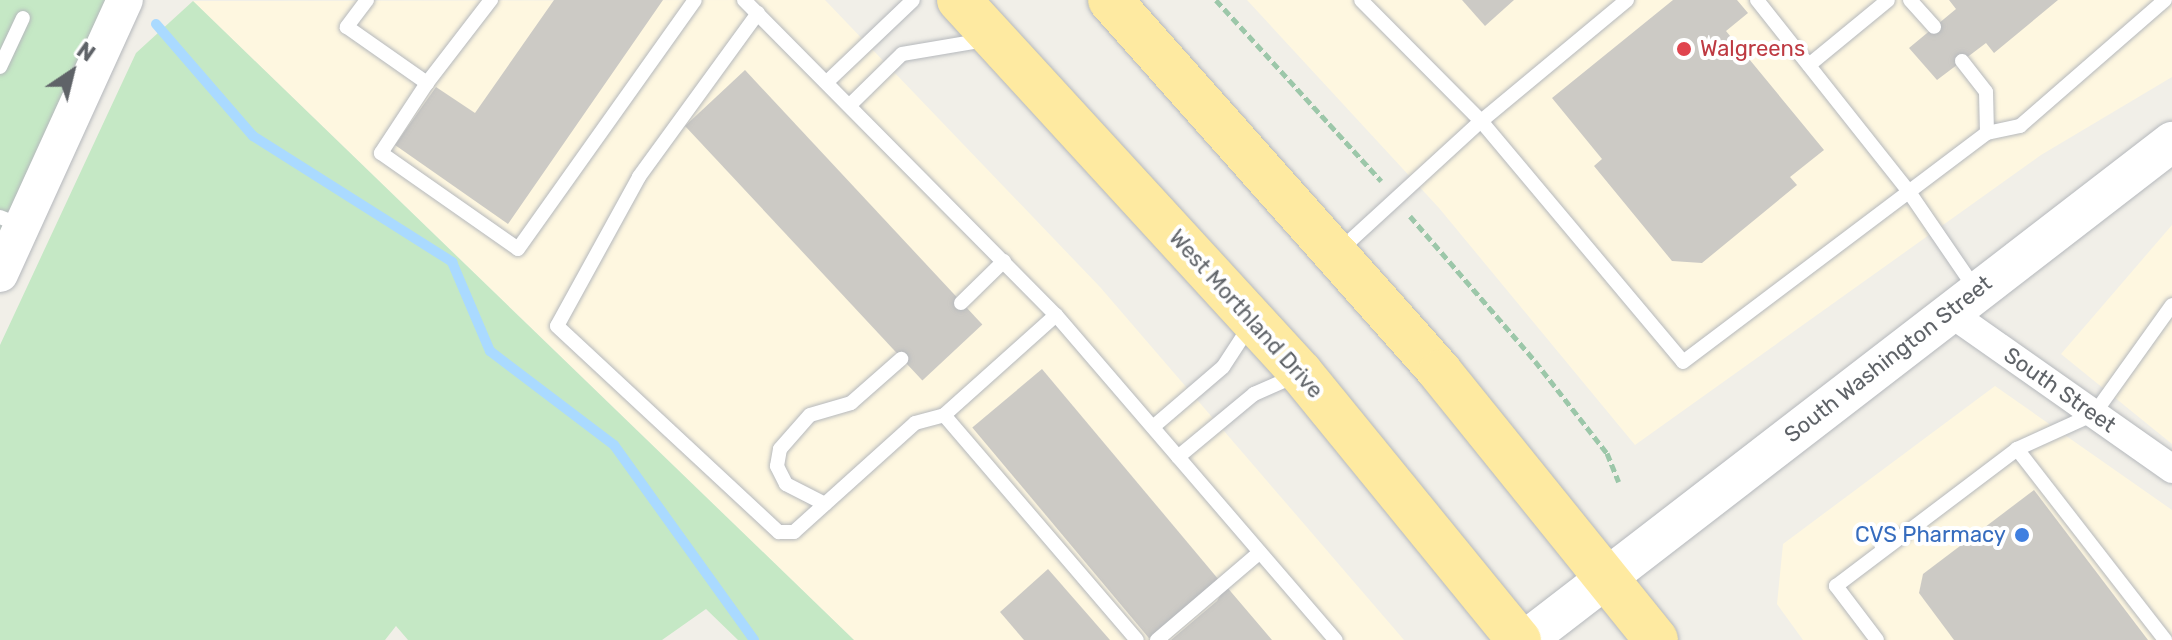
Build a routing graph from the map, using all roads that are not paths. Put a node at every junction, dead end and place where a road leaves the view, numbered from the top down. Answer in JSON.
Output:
{"nodes":[{"id":1,"x":125,"y":0,"type":"edge"},
{"id":2,"x":367,"y":0,"type":"edge"},
{"id":3,"x":491,"y":0,"type":"edge"},
{"id":4,"x":695,"y":0,"type":"edge"},
{"id":5,"x":744,"y":0,"type":"edge"},
{"id":6,"x":913,"y":0,"type":"edge"},
{"id":7,"x":959,"y":0,"type":"edge"},
{"id":8,"x":1110,"y":0,"type":"edge"},
{"id":9,"x":1361,"y":0,"type":"edge"},
{"id":10,"x":1627,"y":0,"type":"edge"},
{"id":11,"x":1757,"y":0,"type":"edge"},
{"id":12,"x":1888,"y":0,"type":"edge"},
{"id":13,"x":1910,"y":0,"type":"edge"},
{"id":14,"x":2165,"y":0,"type":"edge"},
{"id":15,"x":758,"y":13,"type":"junction"},
{"id":16,"x":23,"y":18,"type":"dead end"},
{"id":17,"x":1934,"y":27,"type":"dead end"},
{"id":18,"x":995,"y":39,"type":"junction"},
{"id":19,"x":1962,"y":61,"type":"dead end"},
{"id":20,"x":1809,"y":65,"type":"junction"},
{"id":21,"x":0,"y":67,"type":"edge"},
{"id":22,"x":828,"y":81,"type":"junction"},
{"id":23,"x":427,"y":83,"type":"junction"},
{"id":24,"x":851,"y":104,"type":"junction"},
{"id":25,"x":1481,"y":121,"type":"junction"},
{"id":26,"x":1987,"y":133,"type":"junction"},
{"id":27,"x":2172,"y":142,"type":"edge"},
{"id":28,"x":1909,"y":192,"type":"junction"},
{"id":29,"x":11,"y":222,"type":"edge"},
{"id":30,"x":1337,"y":254,"type":"junction"},
{"id":31,"x":1004,"y":261,"type":"junction"},
{"id":32,"x":0,"y":274,"type":"edge"},
{"id":33,"x":1962,"y":301,"type":"junction"},
{"id":34,"x":961,"y":303,"type":"dead end"},
{"id":35,"x":2172,"y":305,"type":"edge"},
{"id":36,"x":1056,"y":315,"type":"junction"},
{"id":37,"x":1254,"y":321,"type":"junction"},
{"id":38,"x":901,"y":359,"type":"dead end"},
{"id":39,"x":1301,"y":373,"type":"junction"},
{"id":40,"x":2094,"y":414,"type":"junction"},
{"id":41,"x":944,"y":415,"type":"junction"},
{"id":42,"x":1153,"y":427,"type":"junction"},
{"id":43,"x":2017,"y":449,"type":"junction"},
{"id":44,"x":1178,"y":457,"type":"junction"},
{"id":45,"x":2172,"y":469,"type":"edge"},
{"id":46,"x":825,"y":504,"type":"junction"},
{"id":47,"x":1260,"y":552,"type":"junction"},
{"id":48,"x":1605,"y":577,"type":"junction"},
{"id":49,"x":1137,"y":640,"type":"edge"},
{"id":50,"x":1157,"y":640,"type":"edge"},
{"id":51,"x":1336,"y":640,"type":"edge"},
{"id":52,"x":1519,"y":640,"type":"edge"},
{"id":53,"x":1526,"y":640,"type":"edge"},
{"id":54,"x":1656,"y":640,"type":"edge"},
{"id":55,"x":1877,"y":640,"type":"edge"},
{"id":56,"x":2165,"y":640,"type":"edge"}],
"edges":[{"from":1,"to":29,"type":"street"},
{"from":2,"to":23,"type":"lane"},
{"from":3,"to":23,"type":"lane"},
{"from":4,"to":23,"type":"lane"},
{"from":5,"to":15,"type":"lane"},
{"from":6,"to":22,"type":"lane"},
{"from":7,"to":18,"type":"highway","name":"West Morthland Drive"},
{"from":8,"to":30,"type":"highway"},
{"from":9,"to":25,"type":"lane"},
{"from":10,"to":25,"type":"lane"},
{"from":11,"to":20,"type":"lane"},
{"from":12,"to":20,"type":"lane"},
{"from":13,"to":17,"type":"lane"},
{"from":14,"to":26,"type":"lane"},
{"from":15,"to":22,"type":"lane"},
{"from":15,"to":46,"type":"lane"},
{"from":16,"to":21,"type":"lane"},
{"from":18,"to":24,"type":"lane"},
{"from":18,"to":37,"type":"highway","name":"West Morthland Drive"},
{"from":19,"to":26,"type":"lane"},
{"from":20,"to":28,"type":"lane"},
{"from":22,"to":24,"type":"lane"},
{"from":24,"to":31,"type":"lane"},
{"from":25,"to":28,"type":"lane"},
{"from":25,"to":30,"type":"lane"},
{"from":26,"to":28,"type":"lane"},
{"from":27,"to":33,"type":"main road","name":"South Washington Street"},
{"from":28,"to":33,"type":"lane"},
{"from":29,"to":32,"type":"street"},
{"from":30,"to":48,"type":"highway"},
{"from":31,"to":34,"type":"lane"},
{"from":31,"to":36,"type":"lane"},
{"from":33,"to":40,"type":"street","name":"South Street"},
{"from":33,"to":48,"type":"main road","name":"South Washington Street"},
{"from":35,"to":40,"type":"lane"},
{"from":36,"to":41,"type":"lane"},
{"from":36,"to":42,"type":"lane"},
{"from":37,"to":39,"type":"highway","name":"West Morthland Drive"},
{"from":37,"to":42,"type":"lane"},
{"from":38,"to":46,"type":"lane"},
{"from":39,"to":44,"type":"lane"},
{"from":39,"to":52,"type":"highway","name":"West Morthland Drive"},
{"from":40,"to":43,"type":"lane"},
{"from":40,"to":45,"type":"street","name":"South Street"},
{"from":41,"to":46,"type":"lane"},
{"from":41,"to":49,"type":"lane"},
{"from":42,"to":44,"type":"lane"},
{"from":43,"to":55,"type":"lane"},
{"from":43,"to":56,"type":"lane"},
{"from":44,"to":47,"type":"lane"},
{"from":47,"to":50,"type":"lane"},
{"from":47,"to":51,"type":"lane"},
{"from":48,"to":53,"type":"main road","name":"South Washington Street"},
{"from":48,"to":54,"type":"highway"}]}
